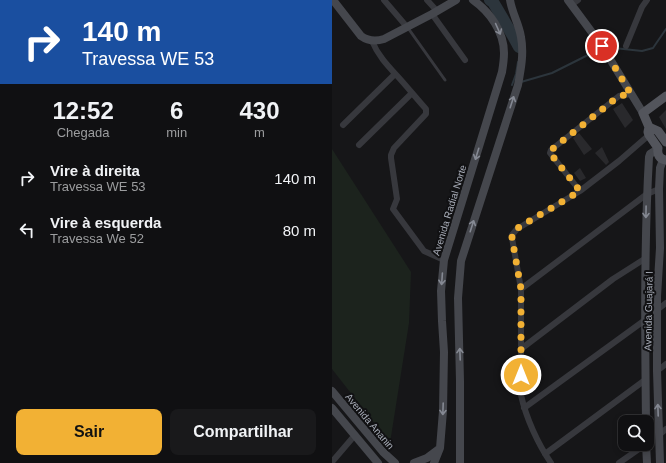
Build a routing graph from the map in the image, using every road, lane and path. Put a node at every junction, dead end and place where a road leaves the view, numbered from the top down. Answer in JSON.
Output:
{"nodes":[{"id":1,"x":333,"y":0,"type":"edge"},
{"id":2,"x":384,"y":0,"type":"edge"},
{"id":3,"x":427,"y":0,"type":"edge"},
{"id":4,"x":456,"y":0,"type":"edge"},
{"id":5,"x":473,"y":0,"type":"edge"},
{"id":6,"x":510,"y":0,"type":"edge"},
{"id":7,"x":647,"y":0,"type":"edge"},
{"id":8,"x":573,"y":2,"type":"edge"},
{"id":9,"x":434,"y":13,"type":"junction"},
{"id":10,"x":407,"y":27,"type":"junction"},
{"id":11,"x":372,"y":41,"type":"junction"},
{"id":12,"x":626,"y":46,"type":"dead end"},
{"id":13,"x":465,"y":60,"type":"dead end"},
{"id":14,"x":395,"y":74,"type":"junction"},
{"id":15,"x":445,"y":80,"type":"dead end"},
{"id":16,"x":412,"y":93,"type":"junction"},
{"id":17,"x":631,"y":94,"type":"junction"},
{"id":18,"x":666,"y":96,"type":"edge"},
{"id":19,"x":643,"y":113,"type":"junction"},
{"id":20,"x":343,"y":125,"type":"dead end"},
{"id":21,"x":649,"y":131,"type":"junction"},
{"id":22,"x":666,"y":142,"type":"edge"},
{"id":23,"x":359,"y":145,"type":"dead end"},
{"id":24,"x":658,"y":149,"type":"junction"},
{"id":25,"x":665,"y":160,"type":"edge"},
{"id":26,"x":659,"y":189,"type":"junction"},
{"id":27,"x":580,"y":191,"type":"junction"},
{"id":28,"x":647,"y":194,"type":"junction"},
{"id":29,"x":663,"y":245,"type":"edge"},
{"id":30,"x":646,"y":258,"type":"junction"},
{"id":31,"x":444,"y":260,"type":"junction"},
{"id":32,"x":521,"y":289,"type":"junction"},
{"id":33,"x":666,"y":303,"type":"edge"},
{"id":34,"x":658,"y":310,"type":"junction"},
{"id":35,"x":645,"y":320,"type":"junction"},
{"id":36,"x":521,"y":349,"type":"junction"},
{"id":37,"x":666,"y":364,"type":"edge"},
{"id":38,"x":657,"y":371,"type":"junction"},
{"id":39,"x":645,"y":380,"type":"junction"},
{"id":40,"x":332,"y":392,"type":"edge"},
{"id":41,"x":524,"y":408,"type":"junction"},
{"id":42,"x":333,"y":413,"type":"edge"},
{"id":43,"x":646,"y":415,"type":"edge"},
{"id":44,"x":666,"y":430,"type":"edge"},
{"id":45,"x":355,"y":435,"type":"junction"},
{"id":46,"x":659,"y":435,"type":"junction"},
{"id":47,"x":440,"y":448,"type":"junction"},
{"id":48,"x":636,"y":451,"type":"edge"},
{"id":49,"x":646,"y":451,"type":"edge"},
{"id":50,"x":545,"y":454,"type":"junction"},
{"id":51,"x":332,"y":462,"type":"edge"},
{"id":52,"x":375,"y":462,"type":"edge"},
{"id":53,"x":395,"y":463,"type":"edge"},
{"id":54,"x":414,"y":463,"type":"edge"},
{"id":55,"x":434,"y":463,"type":"edge"},
{"id":56,"x":460,"y":463,"type":"edge"},
{"id":57,"x":551,"y":463,"type":"edge"},
{"id":58,"x":619,"y":463,"type":"edge"},
{"id":59,"x":647,"y":463,"type":"edge"},
{"id":60,"x":660,"y":463,"type":"edge"}],
"edges":[{"from":1,"to":11,"type":"main road"},
{"from":2,"to":10,"type":"street"},
{"from":3,"to":9,"type":"street"},
{"from":4,"to":9,"type":"main road"},
{"from":5,"to":31,"type":"main road","name":"Avenida Radial Norte","one_way":true},
{"from":56,"to":6,"type":"main road","one_way":true},
{"from":7,"to":12,"type":"street"},
{"from":8,"to":17,"type":"main road"},
{"from":9,"to":10,"type":"main road"},
{"from":9,"to":13,"type":"street"},
{"from":10,"to":11,"type":"main road"},
{"from":10,"to":15,"type":"lane"},
{"from":11,"to":14,"type":"street"},
{"from":14,"to":16,"type":"street"},
{"from":14,"to":20,"type":"street"},
{"from":16,"to":23,"type":"street"},
{"from":16,"to":31,"type":"street"},
{"from":17,"to":19,"type":"main road"},
{"from":17,"to":27,"type":"street"},
{"from":18,"to":19,"type":"main road"},
{"from":19,"to":21,"type":"main road"},
{"from":21,"to":22,"type":"main road"},
{"from":21,"to":24,"type":"main road"},
{"from":21,"to":27,"type":"street"},
{"from":22,"to":24,"type":"main road"},
{"from":24,"to":25,"type":"main road"},
{"from":24,"to":28,"type":"main road","name":"Avenida Guajará I"},
{"from":25,"to":26,"type":"main road","name":"Avenida Guajará I"},
{"from":26,"to":28,"type":"street"},
{"from":26,"to":29,"type":"main road","name":"Avenida Guajará I"},
{"from":27,"to":32,"type":"street"},
{"from":28,"to":30,"type":"main road","name":"Avenida Guajará I","one_way":true},
{"from":28,"to":32,"type":"street"},
{"from":29,"to":34,"type":"main road","name":"Avenida Guajará I"},
{"from":30,"to":35,"type":"main road","name":"Avenida Guajará I"},
{"from":30,"to":36,"type":"street"},
{"from":31,"to":47,"type":"main road","name":"Avenida Radial Norte","one_way":true},
{"from":32,"to":36,"type":"street"},
{"from":33,"to":34,"type":"street"},
{"from":34,"to":38,"type":"main road","name":"Avenida Guajará I"},
{"from":35,"to":39,"type":"main road","name":"Avenida Guajará I"},
{"from":35,"to":41,"type":"street"},
{"from":36,"to":41,"type":"street"},
{"from":37,"to":38,"type":"street"},
{"from":46,"to":38,"type":"main road","name":"Avenida Guajará I","one_way":true},
{"from":39,"to":43,"type":"main road","name":"Avenida Guajará I"},
{"from":39,"to":50,"type":"street"},
{"from":40,"to":53,"type":"main road","name":"Avenida Ananin"},
{"from":41,"to":50,"type":"street"},
{"from":42,"to":45,"type":"main road","name":"Avenida Ananin"},
{"from":44,"to":46,"type":"street"},
{"from":45,"to":51,"type":"street"},
{"from":45,"to":52,"type":"main road","name":"Avenida Ananin"},
{"from":46,"to":60,"type":"main road","name":"Avenida Guajará I"},
{"from":47,"to":54,"type":"main road"},
{"from":47,"to":55,"type":"main road","name":"Avenida Radial Norte"},
{"from":48,"to":58,"type":"street"},
{"from":49,"to":59,"type":"main road"},
{"from":50,"to":57,"type":"street"}]}
